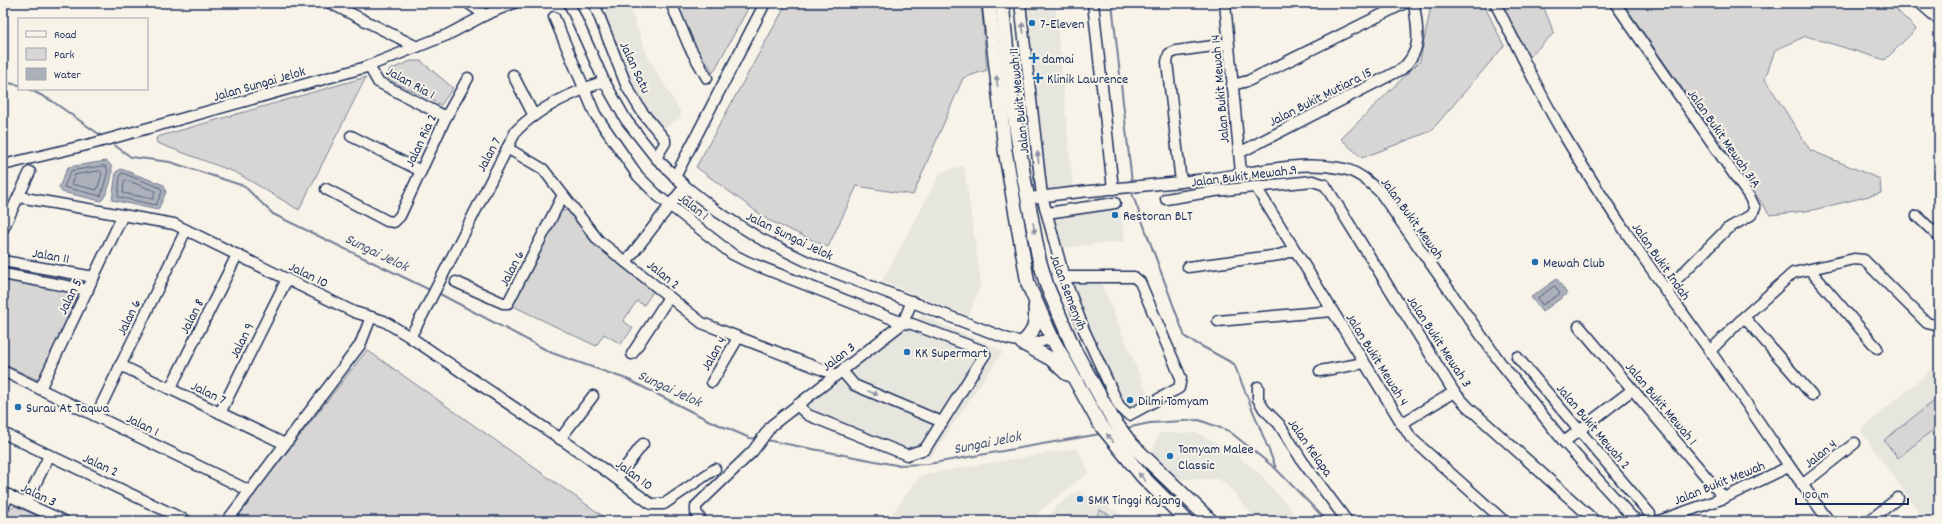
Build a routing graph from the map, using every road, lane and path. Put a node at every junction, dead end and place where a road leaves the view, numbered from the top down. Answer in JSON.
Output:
{"nodes":[{"id":1,"x":330,"y":3,"type":"edge"},
{"id":2,"x":468,"y":3,"type":"edge"},
{"id":3,"x":514,"y":3,"type":"edge"},
{"id":4,"x":569,"y":3,"type":"edge"},
{"id":5,"x":594,"y":3,"type":"edge"},
{"id":6,"x":671,"y":3,"type":"edge"},
{"id":7,"x":765,"y":3,"type":"edge"},
{"id":8,"x":989,"y":3,"type":"edge"},
{"id":9,"x":1002,"y":3,"type":"edge"},
{"id":10,"x":1020,"y":3,"type":"edge"},
{"id":11,"x":1093,"y":3,"type":"edge"},
{"id":12,"x":1405,"y":3,"type":"edge"},
{"id":13,"x":1414,"y":3,"type":"edge"},
{"id":14,"x":1495,"y":3,"type":"edge"},
{"id":15,"x":1615,"y":3,"type":"edge"},
{"id":16,"x":1920,"y":3,"type":"edge"},
{"id":17,"x":1228,"y":4,"type":"edge"},
{"id":18,"x":485,"y":15,"type":"junction"},
{"id":19,"x":554,"y":17,"type":"dead end"},
{"id":20,"x":1939,"y":20,"type":"edge"},
{"id":21,"x":1228,"y":44,"type":"junction"},
{"id":22,"x":417,"y":47,"type":"junction"},
{"id":23,"x":369,"y":66,"type":"junction"},
{"id":24,"x":513,"y":75,"type":"dead end"},
{"id":25,"x":468,"y":78,"type":"dead end"},
{"id":26,"x":707,"y":78,"type":"dead end"},
{"id":27,"x":604,"y":81,"type":"junction"},
{"id":28,"x":1232,"y":85,"type":"junction"},
{"id":29,"x":584,"y":89,"type":"junction"},
{"id":30,"x":534,"y":116,"type":"junction"},
{"id":31,"x":446,"y":117,"type":"junction"},
{"id":32,"x":351,"y":136,"type":"dead end"},
{"id":33,"x":507,"y":148,"type":"junction"},
{"id":34,"x":1005,"y":150,"type":"junction"},
{"id":35,"x":1239,"y":153,"type":"junction"},
{"id":36,"x":656,"y":158,"type":"junction"},
{"id":37,"x":3,"y":165,"type":"edge"},
{"id":38,"x":421,"y":171,"type":"junction"},
{"id":39,"x":30,"y":172,"type":"dead end"},
{"id":40,"x":1241,"y":173,"type":"junction"},
{"id":41,"x":675,"y":177,"type":"junction"},
{"id":42,"x":1214,"y":178,"type":"junction"},
{"id":43,"x":1181,"y":182,"type":"junction"},
{"id":44,"x":1325,"y":185,"type":"joint"},
{"id":45,"x":685,"y":186,"type":"junction"},
{"id":46,"x":1256,"y":187,"type":"junction"},
{"id":47,"x":1118,"y":188,"type":"junction"},
{"id":48,"x":326,"y":189,"type":"dead end"},
{"id":49,"x":1215,"y":191,"type":"junction"},
{"id":50,"x":563,"y":195,"type":"junction"},
{"id":51,"x":1042,"y":196,"type":"junction"},
{"id":52,"x":19,"y":197,"type":"junction"},
{"id":53,"x":1029,"y":198,"type":"junction"},
{"id":54,"x":1166,"y":199,"type":"dead end"},
{"id":55,"x":1115,"y":203,"type":"dead end"},
{"id":56,"x":670,"y":205,"type":"junction"},
{"id":57,"x":1047,"y":213,"type":"junction"},
{"id":58,"x":123,"y":215,"type":"junction"},
{"id":59,"x":1917,"y":216,"type":"dead end"},
{"id":60,"x":1017,"y":225,"type":"junction"},
{"id":61,"x":3,"y":229,"type":"edge"},
{"id":62,"x":186,"y":230,"type":"junction"},
{"id":63,"x":1939,"y":237,"type":"edge"},
{"id":64,"x":1294,"y":250,"type":"junction"},
{"id":65,"x":237,"y":255,"type":"junction"},
{"id":66,"x":3,"y":261,"type":"edge"},
{"id":67,"x":626,"y":262,"type":"junction"},
{"id":68,"x":1188,"y":267,"type":"dead end"},
{"id":69,"x":1810,"y":270,"type":"junction"},
{"id":70,"x":3,"y":274,"type":"edge"},
{"id":71,"x":94,"y":277,"type":"junction"},
{"id":72,"x":1064,"y":277,"type":"junction"},
{"id":73,"x":287,"y":279,"type":"junction"},
{"id":74,"x":456,"y":282,"type":"dead end"},
{"id":75,"x":1047,"y":286,"type":"junction"},
{"id":76,"x":88,"y":290,"type":"junction"},
{"id":77,"x":1665,"y":291,"type":"junction"},
{"id":78,"x":669,"y":297,"type":"junction"},
{"id":79,"x":1034,"y":299,"type":"junction"},
{"id":80,"x":912,"y":301,"type":"junction"},
{"id":81,"x":1332,"y":312,"type":"junction"},
{"id":82,"x":371,"y":317,"type":"junction"},
{"id":83,"x":1744,"y":317,"type":"junction"},
{"id":84,"x":1218,"y":322,"type":"dead end"},
{"id":85,"x":903,"y":323,"type":"junction"},
{"id":86,"x":1579,"y":326,"type":"dead end"},
{"id":87,"x":1939,"y":326,"type":"edge"},
{"id":88,"x":410,"y":337,"type":"junction"},
{"id":89,"x":738,"y":338,"type":"junction"},
{"id":90,"x":1052,"y":338,"type":"junction"},
{"id":91,"x":1022,"y":343,"type":"junction"},
{"id":92,"x":1877,"y":348,"type":"dead end"},
{"id":93,"x":1710,"y":352,"type":"junction"},
{"id":94,"x":632,"y":354,"type":"dead end"},
{"id":95,"x":1517,"y":357,"type":"dead end"},
{"id":96,"x":1364,"y":363,"type":"junction"},
{"id":97,"x":120,"y":365,"type":"junction"},
{"id":98,"x":3,"y":371,"type":"edge"},
{"id":99,"x":1320,"y":371,"type":"dead end"},
{"id":100,"x":839,"y":373,"type":"junction"},
{"id":101,"x":712,"y":382,"type":"dead end"},
{"id":102,"x":1076,"y":383,"type":"junction"},
{"id":103,"x":1258,"y":387,"type":"dead end"},
{"id":104,"x":40,"y":389,"type":"junction"},
{"id":105,"x":170,"y":389,"type":"junction"},
{"id":106,"x":1632,"y":390,"type":"junction"},
{"id":107,"x":1454,"y":392,"type":"junction"},
{"id":108,"x":1812,"y":395,"type":"dead end"},
{"id":109,"x":593,"y":396,"type":"dead end"},
{"id":110,"x":1102,"y":401,"type":"junction"},
{"id":111,"x":797,"y":405,"type":"junction"},
{"id":112,"x":220,"y":413,"type":"junction"},
{"id":113,"x":96,"y":416,"type":"junction"},
{"id":114,"x":942,"y":422,"type":"junction"},
{"id":115,"x":1401,"y":424,"type":"junction"},
{"id":116,"x":1579,"y":430,"type":"junction"},
{"id":117,"x":3,"y":433,"type":"edge"},
{"id":118,"x":560,"y":439,"type":"junction"},
{"id":119,"x":1564,"y":442,"type":"junction"},
{"id":120,"x":285,"y":444,"type":"junction"},
{"id":121,"x":643,"y":444,"type":"dead end"},
{"id":122,"x":1855,"y":444,"type":"dead end"},
{"id":123,"x":1129,"y":448,"type":"junction"},
{"id":124,"x":49,"y":456,"type":"junction"},
{"id":125,"x":1788,"y":467,"type":"junction"},
{"id":126,"x":715,"y":469,"type":"dead end"},
{"id":127,"x":617,"y":478,"type":"junction"},
{"id":128,"x":1802,"y":485,"type":"junction"},
{"id":129,"x":250,"y":491,"type":"junction"},
{"id":130,"x":6,"y":494,"type":"edge"},
{"id":131,"x":1724,"y":498,"type":"junction"},
{"id":132,"x":1898,"y":498,"type":"dead end"},
{"id":133,"x":1165,"y":500,"type":"junction"},
{"id":134,"x":26,"y":503,"type":"junction"},
{"id":135,"x":3,"y":507,"type":"edge"},
{"id":136,"x":1650,"y":514,"type":"dead end"},
{"id":137,"x":64,"y":521,"type":"edge"},
{"id":138,"x":187,"y":521,"type":"edge"},
{"id":139,"x":227,"y":521,"type":"edge"},
{"id":140,"x":701,"y":521,"type":"edge"},
{"id":141,"x":1186,"y":521,"type":"edge"},
{"id":142,"x":1202,"y":521,"type":"edge"},
{"id":143,"x":1211,"y":521,"type":"edge"},
{"id":144,"x":1347,"y":521,"type":"edge"},
{"id":145,"x":1504,"y":521,"type":"edge"},
{"id":146,"x":1595,"y":521,"type":"edge"},
{"id":147,"x":1638,"y":521,"type":"edge"},
{"id":148,"x":1659,"y":521,"type":"edge"},
{"id":149,"x":1829,"y":521,"type":"edge"},
{"id":150,"x":1869,"y":521,"type":"edge"}],
"edges":[{"from":1,"to":22,"type":"street"},
{"from":2,"to":18,"type":"street"},
{"from":3,"to":18,"type":"street","name":"Jalan Sungai Jelok"},
{"from":4,"to":27,"type":"street","name":"Jalan Sungai Jelok"},
{"from":5,"to":36,"type":"street","name":"Jalan Satu"},
{"from":6,"to":26,"type":"street"},
{"from":7,"to":41,"type":"street"},
{"from":34,"to":8,"type":"main road","name":"Jalan Semenyih","one_way":true},
{"from":9,"to":53,"type":"main road","name":"Jalan Semenyih"},
{"from":51,"to":10,"type":"street","name":"Jalan Bukit Mewah 11","one_way":true},
{"from":11,"to":47,"type":"street"},
{"from":12,"to":28,"type":"street"},
{"from":13,"to":35,"type":"street","name":"Jalan Bukit Mutiara 15"},
{"from":14,"to":77,"type":"street","name":"Jalan Bukit Indah"},
{"from":15,"to":77,"type":"street","name":"Jalan Bukit Mewah 31A"},
{"from":16,"to":20,"type":"street"},
{"from":17,"to":21,"type":"street","name":"Jalan Bukit Mewah 14"},
{"from":18,"to":22,"type":"street","name":"Jalan Sungai Jelok"},
{"from":19,"to":29,"type":"street","name":"Jalan 1"},
{"from":21,"to":28,"type":"street","name":"Jalan Bukit Mewah 14"},
{"from":21,"to":43,"type":"street"},
{"from":22,"to":23,"type":"street","name":"Jalan Sungai Jelok"},
{"from":23,"to":31,"type":"street","name":"Jalan Ria 1"},
{"from":23,"to":37,"type":"street","name":"Jalan Sungai Jelok"},
{"from":24,"to":30,"type":"street"},
{"from":25,"to":31,"type":"street","name":"Jalan Ria 2"},
{"from":27,"to":29,"type":"street","name":"Jalan 7"},
{"from":27,"to":36,"type":"street","name":"Jalan Sungai Jelok"},
{"from":28,"to":35,"type":"street","name":"Jalan Bukit Mewah 14"},
{"from":29,"to":30,"type":"street","name":"Jalan 7"},
{"from":29,"to":56,"type":"street","name":"Jalan 1"},
{"from":30,"to":33,"type":"street","name":"Jalan 7"},
{"from":31,"to":38,"type":"street","name":"Jalan Ria 2"},
{"from":32,"to":38,"type":"street"},
{"from":33,"to":50,"type":"street","name":"Jalan 2"},
{"from":33,"to":88,"type":"street","name":"Jalan 7"},
{"from":34,"to":53,"type":"main road"},
{"from":34,"to":60,"type":"main road","name":"Jalan Semenyih"},
{"from":35,"to":40,"type":"street","name":"Jalan Bukit Mewah 14"},
{"from":36,"to":41,"type":"street","name":"Jalan Sungai Jelok"},
{"from":38,"to":48,"type":"street","name":"Jalan Ria 2"},
{"from":39,"to":52,"type":"street"},
{"from":40,"to":42,"type":"street","name":"Jalan Bukit Mewah"},
{"from":40,"to":119,"type":"street","name":"Jalan Bukit Mewah"},
{"from":41,"to":45,"type":"street","name":"Jalan Sungai Jelok"},
{"from":42,"to":43,"type":"street","name":"Jalan Bukit Mewah"},
{"from":42,"to":49,"type":"street"},
{"from":43,"to":47,"type":"street","name":"Jalan Bukit Mewah"},
{"from":44,"to":46,"type":"street","name":"Jalan Bukit Mewah 9"},
{"from":44,"to":107,"type":"street","name":"Jalan Bukit Mewah 3"},
{"from":45,"to":56,"type":"street"},
{"from":45,"to":80,"type":"street","name":"Jalan Sungai Jelok"},
{"from":46,"to":49,"type":"street","name":"Jalan Bukit Mewah 9"},
{"from":46,"to":64,"type":"street","name":"Jalan Bukit Mewah 4"},
{"from":47,"to":51,"type":"street","name":"Jalan Bukit Mewah"},
{"from":49,"to":54,"type":"street","name":"Jalan Bukit Mewah 9"},
{"from":50,"to":67,"type":"street","name":"Jalan 2"},
{"from":50,"to":74,"type":"street","name":"Jalan 6"},
{"from":51,"to":53,"type":"street","name":"Jalan Bukit Mewah"},
{"from":51,"to":57,"type":"street","name":"Jalan Bukit Mewah 11"},
{"from":52,"to":58,"type":"street","name":"Jalan 10"},
{"from":52,"to":61,"type":"street"},
{"from":53,"to":60,"type":"main road"},
{"from":53,"to":75,"type":"main road","name":"Jalan Semenyih","one_way":true},
{"from":55,"to":57,"type":"street"},
{"from":56,"to":67,"type":"street"},
{"from":56,"to":85,"type":"street","name":"Jalan 1"},
{"from":57,"to":72,"type":"street","name":"Jalan Bukit Mewah 11"},
{"from":58,"to":62,"type":"street","name":"Jalan 10"},
{"from":58,"to":71,"type":"street","name":"Jalan 5"},
{"from":59,"to":63,"type":"street"},
{"from":60,"to":79,"type":"main road","name":"Jalan Semenyih"},
{"from":62,"to":65,"type":"street","name":"Jalan 10"},
{"from":62,"to":97,"type":"street","name":"Jalan 6"},
{"from":64,"to":68,"type":"street"},
{"from":64,"to":81,"type":"street","name":"Jalan Bukit Mewah 4"},
{"from":65,"to":73,"type":"street","name":"Jalan 10"},
{"from":65,"to":105,"type":"street","name":"Jalan 8"},
{"from":66,"to":71,"type":"street","name":"Jalan 11"},
{"from":67,"to":78,"type":"street","name":"Jalan 2"},
{"from":69,"to":83,"type":"street"},
{"from":69,"to":87,"type":"street"},
{"from":69,"to":92,"type":"street"},
{"from":70,"to":76,"type":"street","name":"Jalan 11"},
{"from":71,"to":76,"type":"street","name":"Jalan 5"},
{"from":72,"to":72,"type":"street","name":"Jalan Bukit Mewah 11"},
{"from":73,"to":82,"type":"street","name":"Jalan 10"},
{"from":73,"to":112,"type":"street","name":"Jalan 9"},
{"from":75,"to":90,"type":"main road"},
{"from":75,"to":110,"type":"main road","name":"Jalan Semenyih"},
{"from":76,"to":104,"type":"street","name":"Jalan 5"},
{"from":77,"to":93,"type":"street","name":"Jalan Bukit Indah"},
{"from":78,"to":89,"type":"street","name":"Jalan 2"},
{"from":78,"to":94,"type":"street"},
{"from":79,"to":90,"type":"main road","name":"Jalan Semenyih"},
{"from":79,"to":91,"type":"main road"},
{"from":80,"to":85,"type":"street","name":"Jalan 3"},
{"from":80,"to":91,"type":"street","name":"Jalan Sungai Jelok"},
{"from":81,"to":84,"type":"street"},
{"from":81,"to":96,"type":"street","name":"Jalan Bukit Mewah 4"},
{"from":82,"to":88,"type":"street","name":"Jalan 10"},
{"from":82,"to":120,"type":"street"},
{"from":83,"to":93,"type":"street"},
{"from":83,"to":108,"type":"street"},
{"from":85,"to":100,"type":"street","name":"Jalan 3"},
{"from":85,"to":114,"type":"street","name":"Jalan 1"},
{"from":86,"to":106,"type":"street","name":"Jalan Bukit Mewah 1"},
{"from":88,"to":118,"type":"street","name":"Jalan 10"},
{"from":89,"to":100,"type":"street","name":"Jalan 2"},
{"from":89,"to":101,"type":"street","name":"Jalan 4"},
{"from":90,"to":91,"type":"street","name":"Jalan Sungai Jelok"},
{"from":90,"to":102,"type":"main road","name":"Jalan Semenyih"},
{"from":90,"to":110,"type":"main road"},
{"from":91,"to":102,"type":"main road"},
{"from":93,"to":125,"type":"street","name":"Jalan Bukit Indah"},
{"from":95,"to":116,"type":"street","name":"Jalan Bukit Mewah 2"},
{"from":96,"to":99,"type":"street"},
{"from":96,"to":115,"type":"street","name":"Jalan Bukit Mewah 4"},
{"from":97,"to":105,"type":"street","name":"Jalan 7"},
{"from":97,"to":113,"type":"street","name":"Jalan 6"},
{"from":98,"to":104,"type":"street","name":"Jalan 1"},
{"from":100,"to":111,"type":"street","name":"Jalan 3"},
{"from":100,"to":114,"type":"street","one_way":true},
{"from":123,"to":102,"type":"main road","name":"Jalan Semenyih","one_way":true},
{"from":103,"to":144,"type":"street","name":"Jalan Kelapa"},
{"from":104,"to":113,"type":"street","name":"Jalan 1"},
{"from":105,"to":112,"type":"street","name":"Jalan 7"},
{"from":106,"to":116,"type":"street"},
{"from":106,"to":131,"type":"street","name":"Jalan Bukit Mewah 1"},
{"from":107,"to":115,"type":"street"},
{"from":107,"to":146,"type":"street","name":"Jalan Bukit Mewah 3"},
{"from":109,"to":118,"type":"street"},
{"from":110,"to":123,"type":"main road","name":"Jalan Semenyih"},
{"from":111,"to":114,"type":"street"},
{"from":111,"to":140,"type":"street","name":"Jalan 3"},
{"from":112,"to":120,"type":"street","name":"Jalan 7"},
{"from":113,"to":129,"type":"street","name":"Jalan 1"},
{"from":115,"to":145,"type":"street","name":"Jalan Bukit Mewah 4"},
{"from":116,"to":119,"type":"street"},
{"from":116,"to":136,"type":"street","name":"Jalan Bukit Mewah 2"},
{"from":117,"to":124,"type":"street","name":"Jalan 2"},
{"from":118,"to":127,"type":"street","name":"Jalan 10"},
{"from":119,"to":147,"type":"street","name":"Jalan Bukit Mewah"},
{"from":120,"to":129,"type":"street"},
{"from":121,"to":127,"type":"street"},
{"from":122,"to":128,"type":"street","name":"Jalan 4"},
{"from":123,"to":133,"type":"main road","name":"Jalan Semenyih"},
{"from":123,"to":143,"type":"main road","name":"Jalan Semenyih"},
{"from":124,"to":134,"type":"street"},
{"from":124,"to":138,"type":"street","name":"Jalan 2"},
{"from":125,"to":128,"type":"street","name":"Jalan Bukit Indah"},
{"from":125,"to":131,"type":"street","name":"Jalan Bukit Mewah"},
{"from":126,"to":127,"type":"street","name":"Jalan 10"},
{"from":128,"to":149,"type":"street","name":"Jalan Bukit Indah"},
{"from":129,"to":139,"type":"street"},
{"from":130,"to":134,"type":"street","name":"Jalan 3"},
{"from":130,"to":135,"type":"street"},
{"from":131,"to":148,"type":"street","name":"Jalan Bukit Mewah"},
{"from":132,"to":150,"type":"street"},
{"from":133,"to":141,"type":"main road","name":"Jalan Semenyih"},
{"from":133,"to":142,"type":"main road"},
{"from":134,"to":137,"type":"street","name":"Jalan 3"}]}
